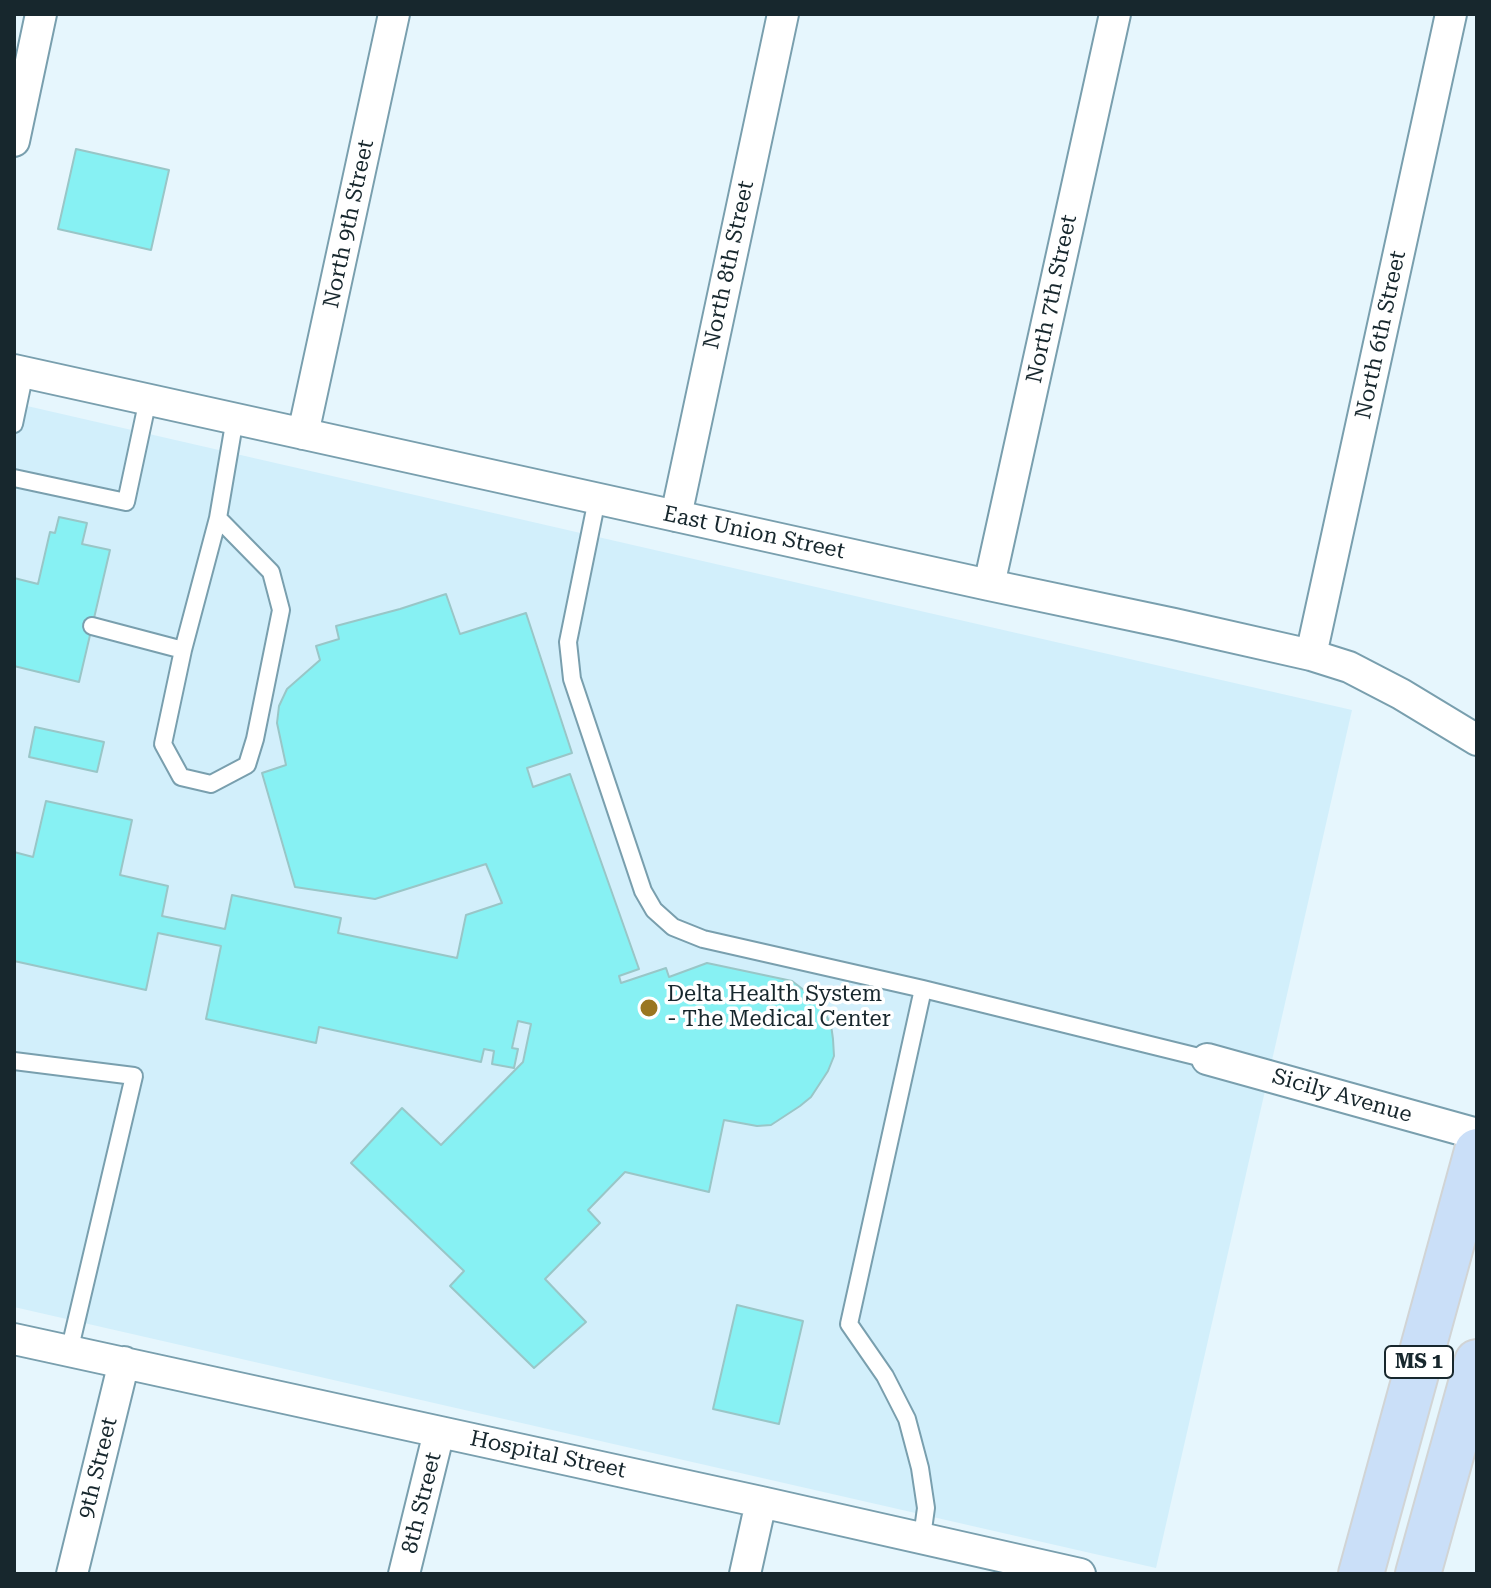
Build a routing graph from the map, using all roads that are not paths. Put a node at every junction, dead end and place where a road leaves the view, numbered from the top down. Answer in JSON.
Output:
{"nodes":[{"id":1,"x":41,"y":14,"type":"edge"},
{"id":2,"x":394,"y":14,"type":"edge"},
{"id":3,"x":783,"y":14,"type":"edge"},
{"id":4,"x":1115,"y":14,"type":"edge"},
{"id":5,"x":1451,"y":14,"type":"edge"},
{"id":6,"x":14,"y":141,"type":"edge"},
{"id":7,"x":19,"y":371,"type":"edge"},
{"id":8,"x":148,"y":399,"type":"junction"},
{"id":9,"x":235,"y":418,"type":"junction"},
{"id":10,"x":14,"y":424,"type":"edge"},
{"id":11,"x":303,"y":434,"type":"junction"},
{"id":12,"x":14,"y":478,"type":"edge"},
{"id":13,"x":597,"y":499,"type":"junction"},
{"id":14,"x":676,"y":516,"type":"junction"},
{"id":15,"x":218,"y":518,"type":"junction"},
{"id":16,"x":989,"y":585,"type":"junction"},
{"id":17,"x":92,"y":626,"type":"dead end"},
{"id":18,"x":183,"y":650,"type":"junction"},
{"id":19,"x":1311,"y":655,"type":"junction"},
{"id":20,"x":1477,"y":740,"type":"edge"},
{"id":21,"x":923,"y":989,"type":"junction"},
{"id":22,"x":1207,"y":1059,"type":"joint"},
{"id":23,"x":14,"y":1061,"type":"edge"},
{"id":24,"x":1477,"y":1134,"type":"edge"},
{"id":25,"x":1477,"y":1151,"type":"edge"},
{"id":26,"x":14,"y":1339,"type":"edge"},
{"id":27,"x":69,"y":1352,"type":"junction"},
{"id":28,"x":124,"y":1362,"type":"junction"},
{"id":29,"x":1477,"y":1362,"type":"edge"},
{"id":30,"x":439,"y":1432,"type":"junction"},
{"id":31,"x":761,"y":1502,"type":"junction"},
{"id":32,"x":922,"y":1537,"type":"junction"},
{"id":33,"x":72,"y":1574,"type":"edge"},
{"id":34,"x":404,"y":1574,"type":"edge"},
{"id":35,"x":745,"y":1574,"type":"edge"},
{"id":36,"x":1080,"y":1574,"type":"edge"},
{"id":37,"x":1361,"y":1574,"type":"edge"},
{"id":38,"x":1418,"y":1574,"type":"edge"}],
"edges":[{"from":1,"to":6,"type":"street"},
{"from":2,"to":11,"type":"street","name":"North 9th Street"},
{"from":3,"to":14,"type":"street","name":"North 8th Street"},
{"from":4,"to":16,"type":"street","name":"North 7th Street"},
{"from":5,"to":19,"type":"street","name":"North 6th Street"},
{"from":7,"to":8,"type":"street","name":"East Union Street"},
{"from":7,"to":10,"type":"lane"},
{"from":8,"to":9,"type":"street","name":"East Union Street"},
{"from":8,"to":12,"type":"lane"},
{"from":9,"to":11,"type":"street","name":"East Union Street"},
{"from":9,"to":15,"type":"lane"},
{"from":11,"to":13,"type":"street","name":"East Union Street"},
{"from":13,"to":14,"type":"street","name":"East Union Street"},
{"from":13,"to":21,"type":"lane"},
{"from":14,"to":16,"type":"street","name":"East Union Street"},
{"from":15,"to":18,"type":"lane"},
{"from":15,"to":18,"type":"lane"},
{"from":16,"to":19,"type":"street","name":"East Union Street"},
{"from":17,"to":18,"type":"lane"},
{"from":19,"to":20,"type":"street","name":"East Union Street"},
{"from":21,"to":22,"type":"lane"},
{"from":21,"to":32,"type":"lane"},
{"from":22,"to":24,"type":"street","name":"Sicily Avenue"},
{"from":23,"to":27,"type":"lane"},
{"from":25,"to":37,"type":"main road","number":"MS 1"},
{"from":26,"to":27,"type":"street","name":"Hospital Street"},
{"from":27,"to":28,"type":"street","name":"Hospital Street"},
{"from":28,"to":30,"type":"street","name":"Hospital Street"},
{"from":28,"to":33,"type":"street","name":"9th Street"},
{"from":29,"to":38,"type":"main road","number":"MS 1"},
{"from":30,"to":31,"type":"street","name":"Hospital Street"},
{"from":30,"to":34,"type":"street","name":"8th Street"},
{"from":31,"to":32,"type":"street","name":"Hospital Street"},
{"from":31,"to":35,"type":"street"},
{"from":32,"to":36,"type":"street","name":"Hospital Street"}]}
